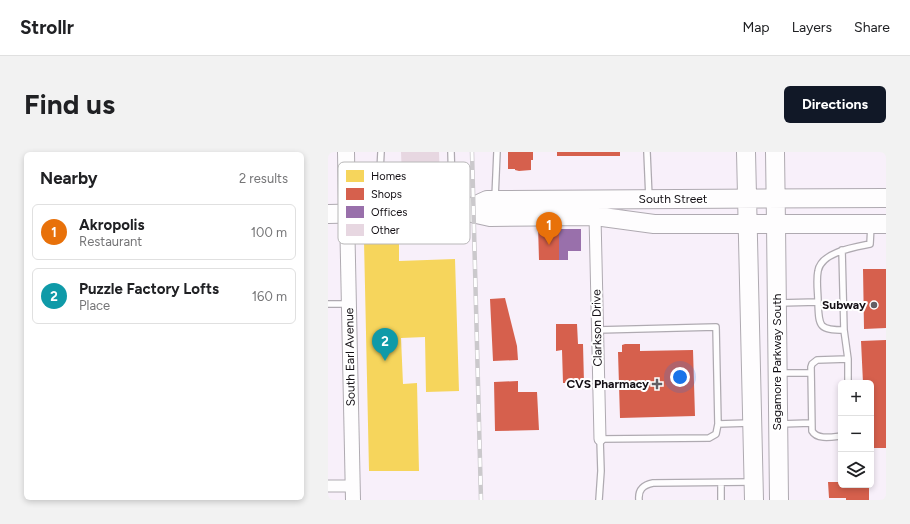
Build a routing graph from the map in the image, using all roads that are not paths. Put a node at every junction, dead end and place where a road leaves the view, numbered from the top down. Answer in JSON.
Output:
{"nodes":[{"id":1,"x":451,"y":152,"type":"edge"},
{"id":2,"x":497,"y":152,"type":"edge"},
{"id":3,"x":647,"y":152,"type":"edge"},
{"id":4,"x":746,"y":152,"type":"edge"},
{"id":5,"x":775,"y":152,"type":"edge"},
{"id":6,"x":451,"y":162,"type":"edge"},
{"id":7,"x":886,"y":198,"type":"edge"},
{"id":8,"x":495,"y":199,"type":"junction"},
{"id":9,"x":649,"y":199,"type":"junction"},
{"id":10,"x":746,"y":199,"type":"junction"},
{"id":11,"x":776,"y":199,"type":"junction"},
{"id":12,"x":470,"y":207,"type":"edge"},
{"id":13,"x":338,"y":213,"type":"edge"},
{"id":14,"x":470,"y":213,"type":"edge"},
{"id":15,"x":328,"y":214,"type":"edge"},
{"id":16,"x":594,"y":216,"type":"junction"},
{"id":17,"x":776,"y":224,"type":"junction"},
{"id":18,"x":879,"y":224,"type":"edge"},
{"id":19,"x":747,"y":225,"type":"junction"},
{"id":20,"x":347,"y":244,"type":"edge"},
{"id":21,"x":842,"y":250,"type":"junction"},
{"id":22,"x":818,"y":302,"type":"junction"},
{"id":23,"x":777,"y":303,"type":"junction"},
{"id":24,"x":328,"y":304,"type":"edge"},
{"id":25,"x":348,"y":304,"type":"junction"},
{"id":26,"x":597,"y":330,"type":"junction"},
{"id":27,"x":844,"y":330,"type":"junction"},
{"id":28,"x":848,"y":359,"type":"junction"},
{"id":29,"x":777,"y":373,"type":"junction"},
{"id":30,"x":811,"y":373,"type":"junction"},
{"id":31,"x":848,"y":380,"type":"edge"},
{"id":32,"x":718,"y":424,"type":"junction"},
{"id":33,"x":752,"y":424,"type":"junction"},
{"id":34,"x":778,"y":424,"type":"junction"},
{"id":35,"x":812,"y":424,"type":"junction"},
{"id":36,"x":838,"y":436,"type":"edge"},
{"id":37,"x":600,"y":440,"type":"junction"},
{"id":38,"x":754,"y":482,"type":"junction"},
{"id":39,"x":721,"y":483,"type":"junction"},
{"id":40,"x":328,"y":486,"type":"edge"},
{"id":41,"x":353,"y":493,"type":"edge"},
{"id":42,"x":599,"y":500,"type":"edge"},
{"id":43,"x":639,"y":500,"type":"edge"},
{"id":44,"x":721,"y":500,"type":"edge"},
{"id":45,"x":754,"y":500,"type":"edge"},
{"id":46,"x":778,"y":500,"type":"edge"}],
"edges":[{"from":1,"to":6,"type":"lane"},
{"from":2,"to":8,"type":"lane"},
{"from":3,"to":9,"type":"lane"},
{"from":4,"to":10,"type":"main road","name":"Sagamore Parkway South"},
{"from":5,"to":11,"type":"main road","name":"Sagamore Parkway South"},
{"from":7,"to":11,"type":"main road","name":"South Street"},
{"from":8,"to":9,"type":"main road","name":"South Street"},
{"from":8,"to":12,"type":"main road","name":"South Street"},
{"from":9,"to":10,"type":"main road","name":"South Street"},
{"from":10,"to":11,"type":"main road","name":"South Street"},
{"from":10,"to":19,"type":"main road","name":"Sagamore Parkway South"},
{"from":11,"to":17,"type":"main road","name":"Sagamore Parkway South"},
{"from":13,"to":15,"type":"main road","name":"South Street"},
{"from":14,"to":16,"type":"main road","name":"South Street"},
{"from":16,"to":19,"type":"main road","name":"South Street"},
{"from":16,"to":26,"type":"street","name":"Clarkson Drive"},
{"from":17,"to":18,"type":"main road","name":"South Street"},
{"from":17,"to":19,"type":"main road","name":"South Street"},
{"from":17,"to":23,"type":"main road","name":"Sagamore Parkway South"},
{"from":18,"to":21,"type":"lane"},
{"from":19,"to":33,"type":"main road","name":"Sagamore Parkway South"},
{"from":20,"to":25,"type":"street","name":"South Earl Avenue"},
{"from":21,"to":22,"type":"lane"},
{"from":21,"to":27,"type":"lane"},
{"from":22,"to":23,"type":"lane"},
{"from":22,"to":27,"type":"lane"},
{"from":23,"to":29,"type":"main road","name":"Sagamore Parkway South"},
{"from":24,"to":25,"type":"lane"},
{"from":25,"to":41,"type":"street","name":"South Earl Avenue"},
{"from":26,"to":32,"type":"lane"},
{"from":26,"to":37,"type":"street","name":"Clarkson Drive"},
{"from":27,"to":28,"type":"lane"},
{"from":28,"to":30,"type":"lane"},
{"from":28,"to":31,"type":"lane"},
{"from":29,"to":30,"type":"lane"},
{"from":29,"to":34,"type":"main road","name":"Sagamore Parkway South"},
{"from":30,"to":35,"type":"lane"},
{"from":32,"to":33,"type":"lane"},
{"from":32,"to":37,"type":"lane"},
{"from":33,"to":38,"type":"main road","name":"Sagamore Parkway South"},
{"from":34,"to":35,"type":"lane"},
{"from":34,"to":46,"type":"main road","name":"Sagamore Parkway South"},
{"from":35,"to":36,"type":"lane"},
{"from":37,"to":42,"type":"lane"},
{"from":38,"to":39,"type":"lane"},
{"from":38,"to":45,"type":"main road","name":"Sagamore Parkway South"},
{"from":39,"to":43,"type":"lane"},
{"from":39,"to":44,"type":"lane"},
{"from":40,"to":41,"type":"street"}]}
